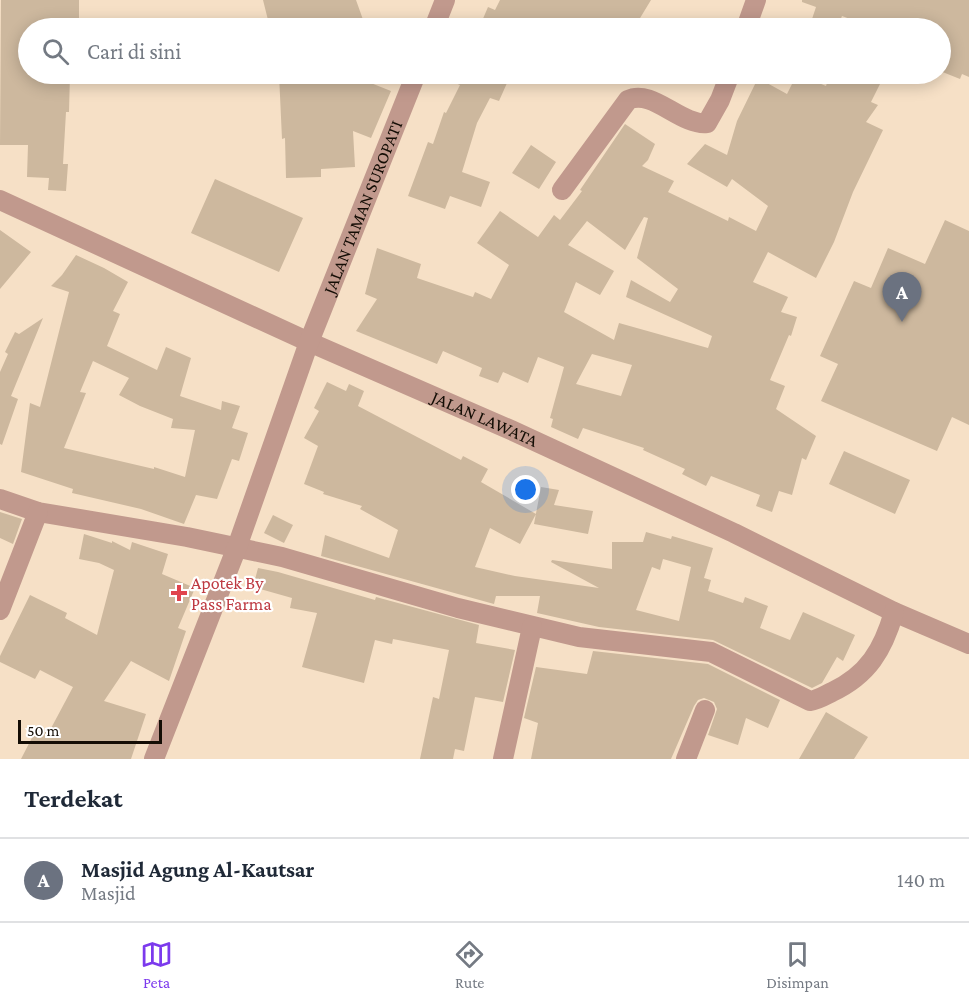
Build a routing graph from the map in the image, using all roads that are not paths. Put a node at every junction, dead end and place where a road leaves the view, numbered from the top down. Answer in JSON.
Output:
{"nodes":[{"id":1,"x":445,"y":0,"type":"edge"},
{"id":2,"x":756,"y":0,"type":"edge"},
{"id":3,"x":438,"y":18,"type":"edge"},
{"id":4,"x":750,"y":18,"type":"edge"},
{"id":5,"x":412,"y":84,"type":"edge"},
{"id":6,"x":726,"y":84,"type":"edge"},
{"id":7,"x":562,"y":190,"type":"dead end"},
{"id":8,"x":0,"y":200,"type":"edge"},
{"id":9,"x":309,"y":342,"type":"junction"},
{"id":10,"x":0,"y":499,"type":"edge"},
{"id":11,"x":38,"y":512,"type":"junction"},
{"id":12,"x":237,"y":547,"type":"junction"},
{"id":13,"x":1,"y":605,"type":"edge"},
{"id":14,"x":894,"y":612,"type":"junction"},
{"id":15,"x":532,"y":627,"type":"junction"},
{"id":16,"x":969,"y":644,"type":"edge"},
{"id":17,"x":705,"y":710,"type":"dead end"},
{"id":18,"x":154,"y":759,"type":"edge"},
{"id":19,"x":502,"y":759,"type":"edge"},
{"id":20,"x":686,"y":759,"type":"edge"}],
"edges":[{"from":1,"to":3,"type":"street"},
{"from":2,"to":4,"type":"street"},
{"from":5,"to":9,"type":"street","name":"JALAN TAMAN SUROPATI"},
{"from":6,"to":7,"type":"street"},
{"from":8,"to":9,"type":"street","name":"JALAN LAWATA"},
{"from":9,"to":12,"type":"street","name":"JALAN TAMAN SUROPATI"},
{"from":9,"to":14,"type":"street","name":"JALAN LAWATA"},
{"from":10,"to":11,"type":"street"},
{"from":11,"to":12,"type":"street"},
{"from":11,"to":13,"type":"street"},
{"from":12,"to":15,"type":"street"},
{"from":12,"to":18,"type":"street","name":"JALAN TAMAN SUROPATI"},
{"from":14,"to":15,"type":"street"},
{"from":14,"to":16,"type":"street","name":"JALAN LAWATA"},
{"from":15,"to":19,"type":"street"},
{"from":17,"to":20,"type":"street"}]}
